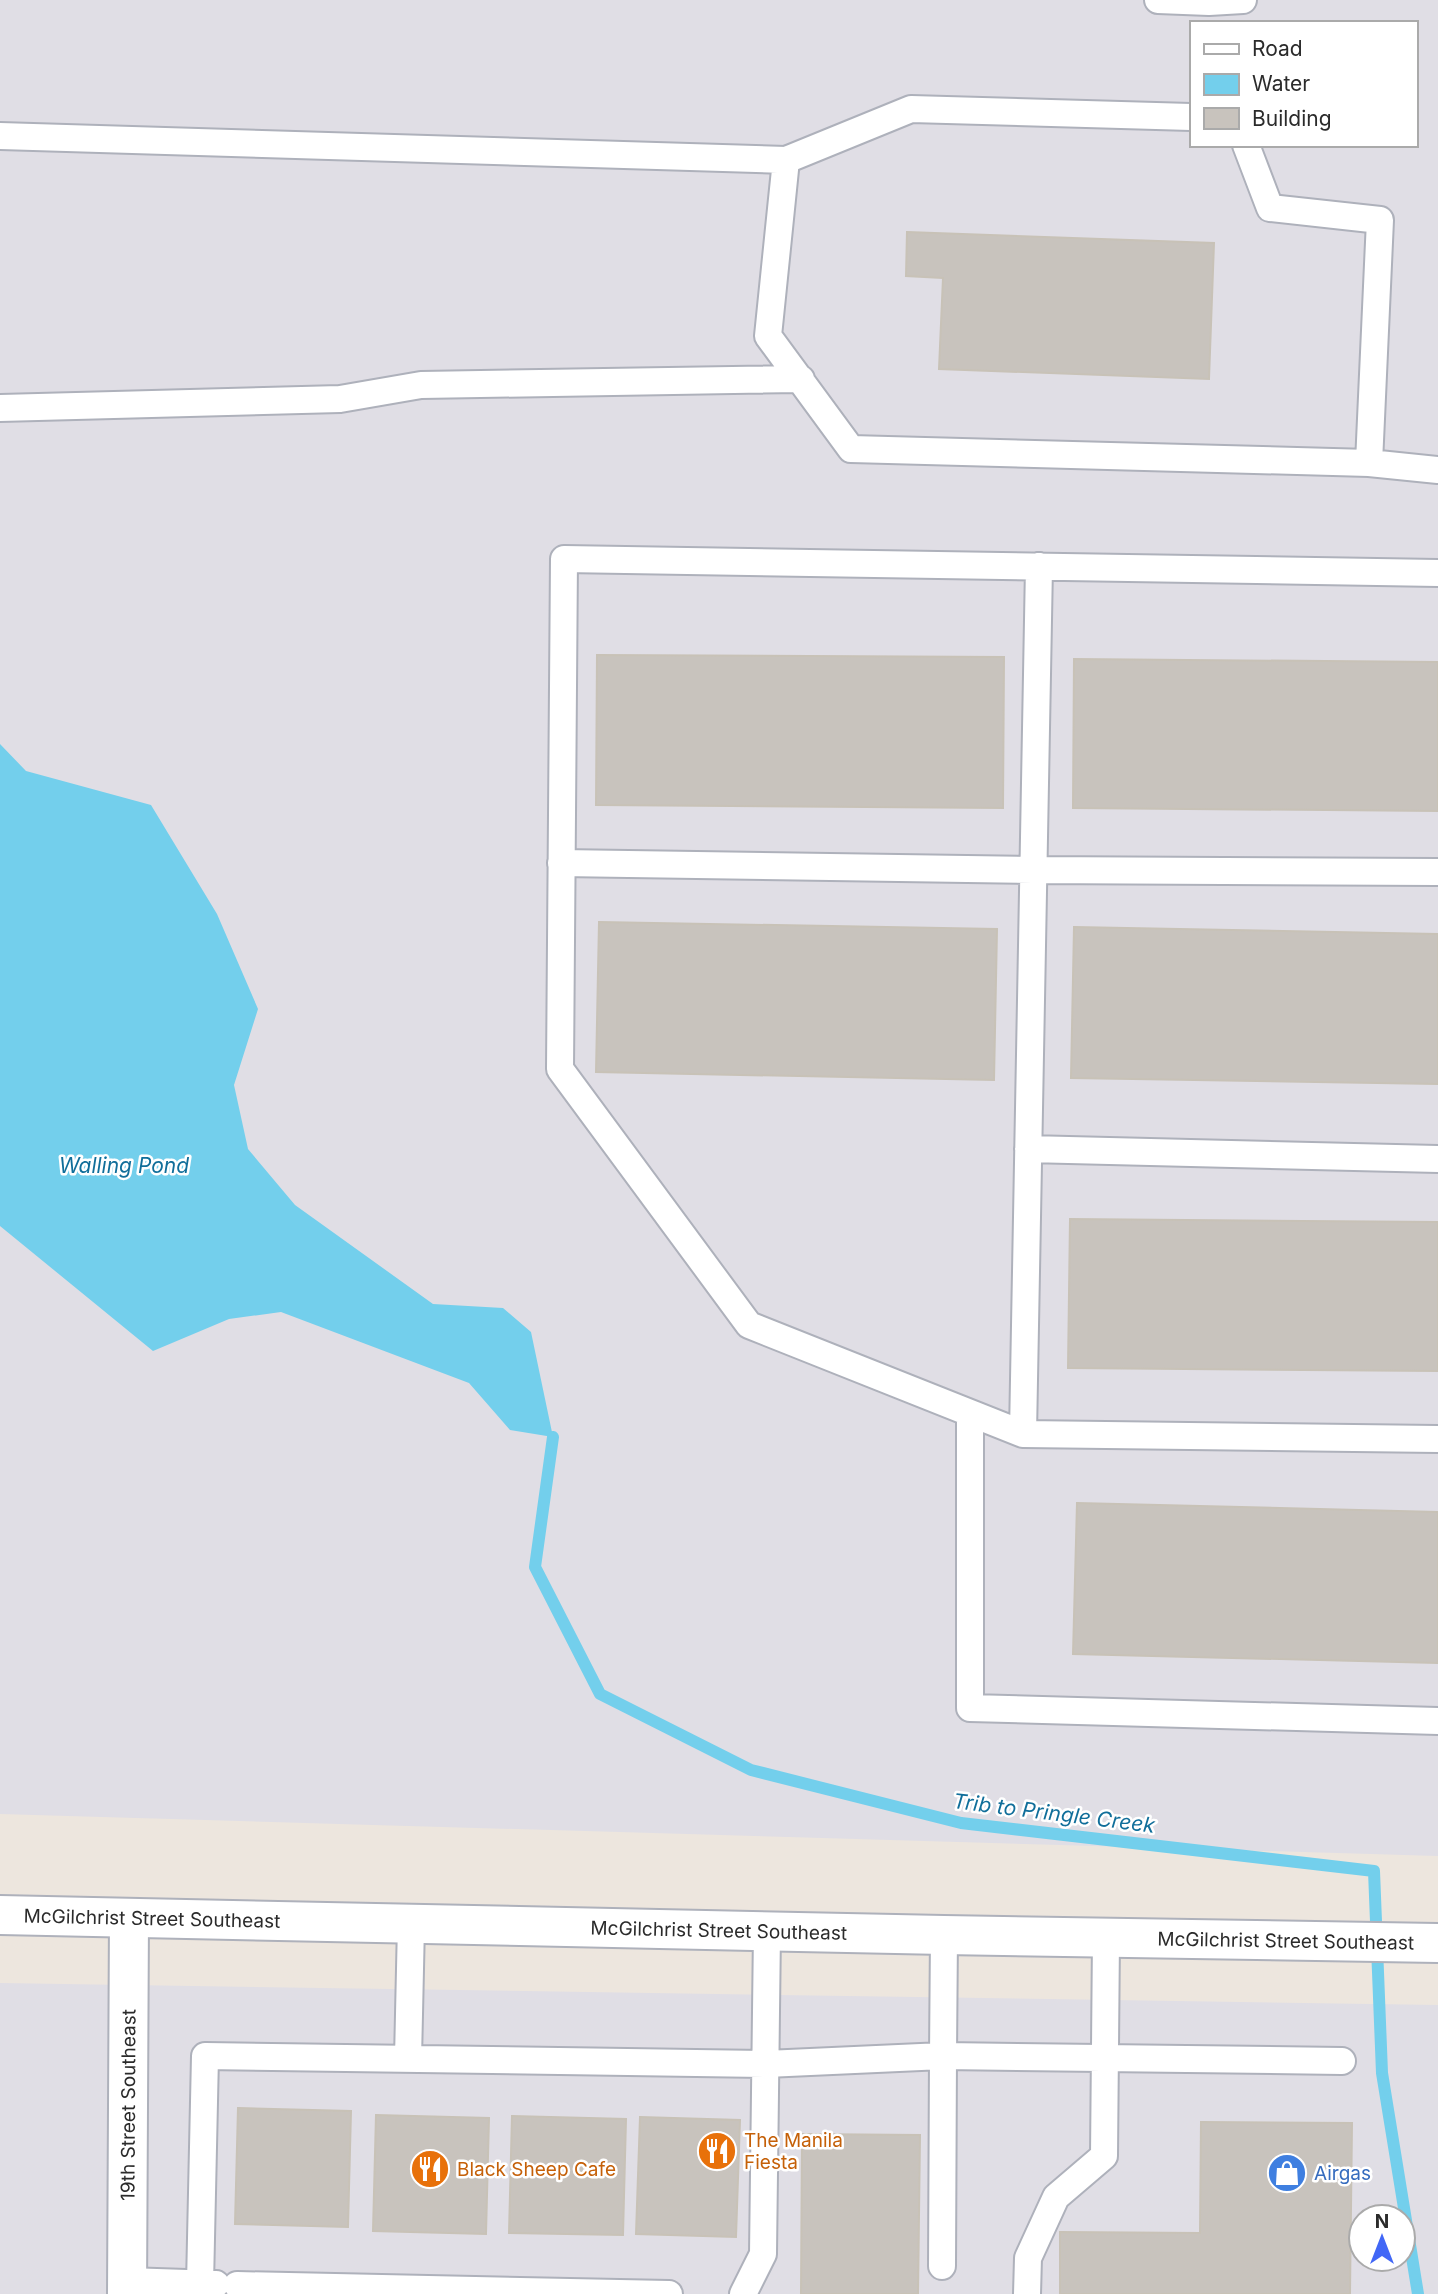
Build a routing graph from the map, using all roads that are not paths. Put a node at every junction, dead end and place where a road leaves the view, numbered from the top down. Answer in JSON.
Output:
{"nodes":[{"id":1,"x":1158,"y":0,"type":"edge"},
{"id":2,"x":1243,"y":0,"type":"edge"},
{"id":3,"x":1190,"y":117,"type":"edge"},
{"id":4,"x":0,"y":136,"type":"edge"},
{"id":5,"x":1247,"y":147,"type":"edge"},
{"id":6,"x":786,"y":160,"type":"junction"},
{"id":7,"x":801,"y":379,"type":"junction"},
{"id":8,"x":0,"y":408,"type":"edge"},
{"id":9,"x":1369,"y":463,"type":"junction"},
{"id":10,"x":1438,"y":470,"type":"edge"},
{"id":11,"x":1039,"y":566,"type":"junction"},
{"id":12,"x":1438,"y":573,"type":"edge"},
{"id":13,"x":561,"y":863,"type":"junction"},
{"id":14,"x":1033,"y":870,"type":"junction"},
{"id":15,"x":1438,"y":872,"type":"edge"},
{"id":16,"x":1028,"y":1149,"type":"junction"},
{"id":17,"x":1438,"y":1159,"type":"edge"},
{"id":18,"x":971,"y":1413,"type":"junction"},
{"id":19,"x":1023,"y":1434,"type":"junction"},
{"id":20,"x":1438,"y":1439,"type":"edge"},
{"id":21,"x":1438,"y":1721,"type":"edge"},
{"id":22,"x":0,"y":1915,"type":"edge"},
{"id":23,"x":129,"y":1918,"type":"junction"},
{"id":24,"x":411,"y":1924,"type":"junction"},
{"id":25,"x":767,"y":1931,"type":"junction"},
{"id":26,"x":944,"y":1935,"type":"junction"},
{"id":27,"x":1106,"y":1938,"type":"junction"},
{"id":28,"x":1438,"y":1943,"type":"edge"},
{"id":29,"x":943,"y":2056,"type":"junction"},
{"id":30,"x":1105,"y":2058,"type":"junction"},
{"id":31,"x":408,"y":2059,"type":"junction"},
{"id":32,"x":1342,"y":2062,"type":"dead end"},
{"id":33,"x":766,"y":2064,"type":"junction"},
{"id":34,"x":942,"y":2266,"type":"dead end"},
{"id":35,"x":200,"y":2284,"type":"junction"},
{"id":36,"x":127,"y":2288,"type":"edge"},
{"id":37,"x":237,"y":2289,"type":"edge"},
{"id":38,"x":481,"y":2293,"type":"edge"},
{"id":39,"x":669,"y":2294,"type":"edge"},
{"id":40,"x":743,"y":2294,"type":"edge"},
{"id":41,"x":1027,"y":2294,"type":"edge"}],
"edges":[{"from":1,"to":2,"type":"lane"},
{"from":3,"to":6,"type":"lane"},
{"from":4,"to":6,"type":"lane"},
{"from":5,"to":9,"type":"lane"},
{"from":6,"to":7,"type":"lane"},
{"from":7,"to":8,"type":"lane"},
{"from":7,"to":9,"type":"lane"},
{"from":9,"to":10,"type":"lane"},
{"from":11,"to":12,"type":"lane"},
{"from":11,"to":13,"type":"lane"},
{"from":11,"to":14,"type":"lane"},
{"from":13,"to":14,"type":"lane"},
{"from":13,"to":18,"type":"lane"},
{"from":14,"to":15,"type":"lane"},
{"from":14,"to":16,"type":"lane"},
{"from":16,"to":17,"type":"lane"},
{"from":16,"to":19,"type":"lane"},
{"from":18,"to":19,"type":"lane"},
{"from":18,"to":21,"type":"lane"},
{"from":19,"to":20,"type":"lane"},
{"from":22,"to":23,"type":"street","name":"McGilchrist Street Southeast"},
{"from":23,"to":24,"type":"street","name":"McGilchrist Street Southeast"},
{"from":23,"to":36,"type":"street","name":"19th Street Southeast"},
{"from":24,"to":25,"type":"street","name":"McGilchrist Street Southeast"},
{"from":24,"to":31,"type":"lane"},
{"from":25,"to":26,"type":"street","name":"McGilchrist Street Southeast"},
{"from":25,"to":33,"type":"lane"},
{"from":26,"to":27,"type":"street","name":"McGilchrist Street Southeast"},
{"from":26,"to":29,"type":"lane"},
{"from":27,"to":28,"type":"street","name":"McGilchrist Street Southeast"},
{"from":27,"to":30,"type":"lane"},
{"from":29,"to":30,"type":"lane"},
{"from":29,"to":33,"type":"lane"},
{"from":29,"to":34,"type":"lane"},
{"from":30,"to":32,"type":"lane"},
{"from":30,"to":41,"type":"lane"},
{"from":31,"to":33,"type":"lane"},
{"from":31,"to":35,"type":"lane"},
{"from":33,"to":40,"type":"lane"},
{"from":35,"to":36,"type":"lane"},
{"from":35,"to":37,"type":"lane"},
{"from":37,"to":38,"type":"lane"},
{"from":38,"to":39,"type":"lane"}]}
